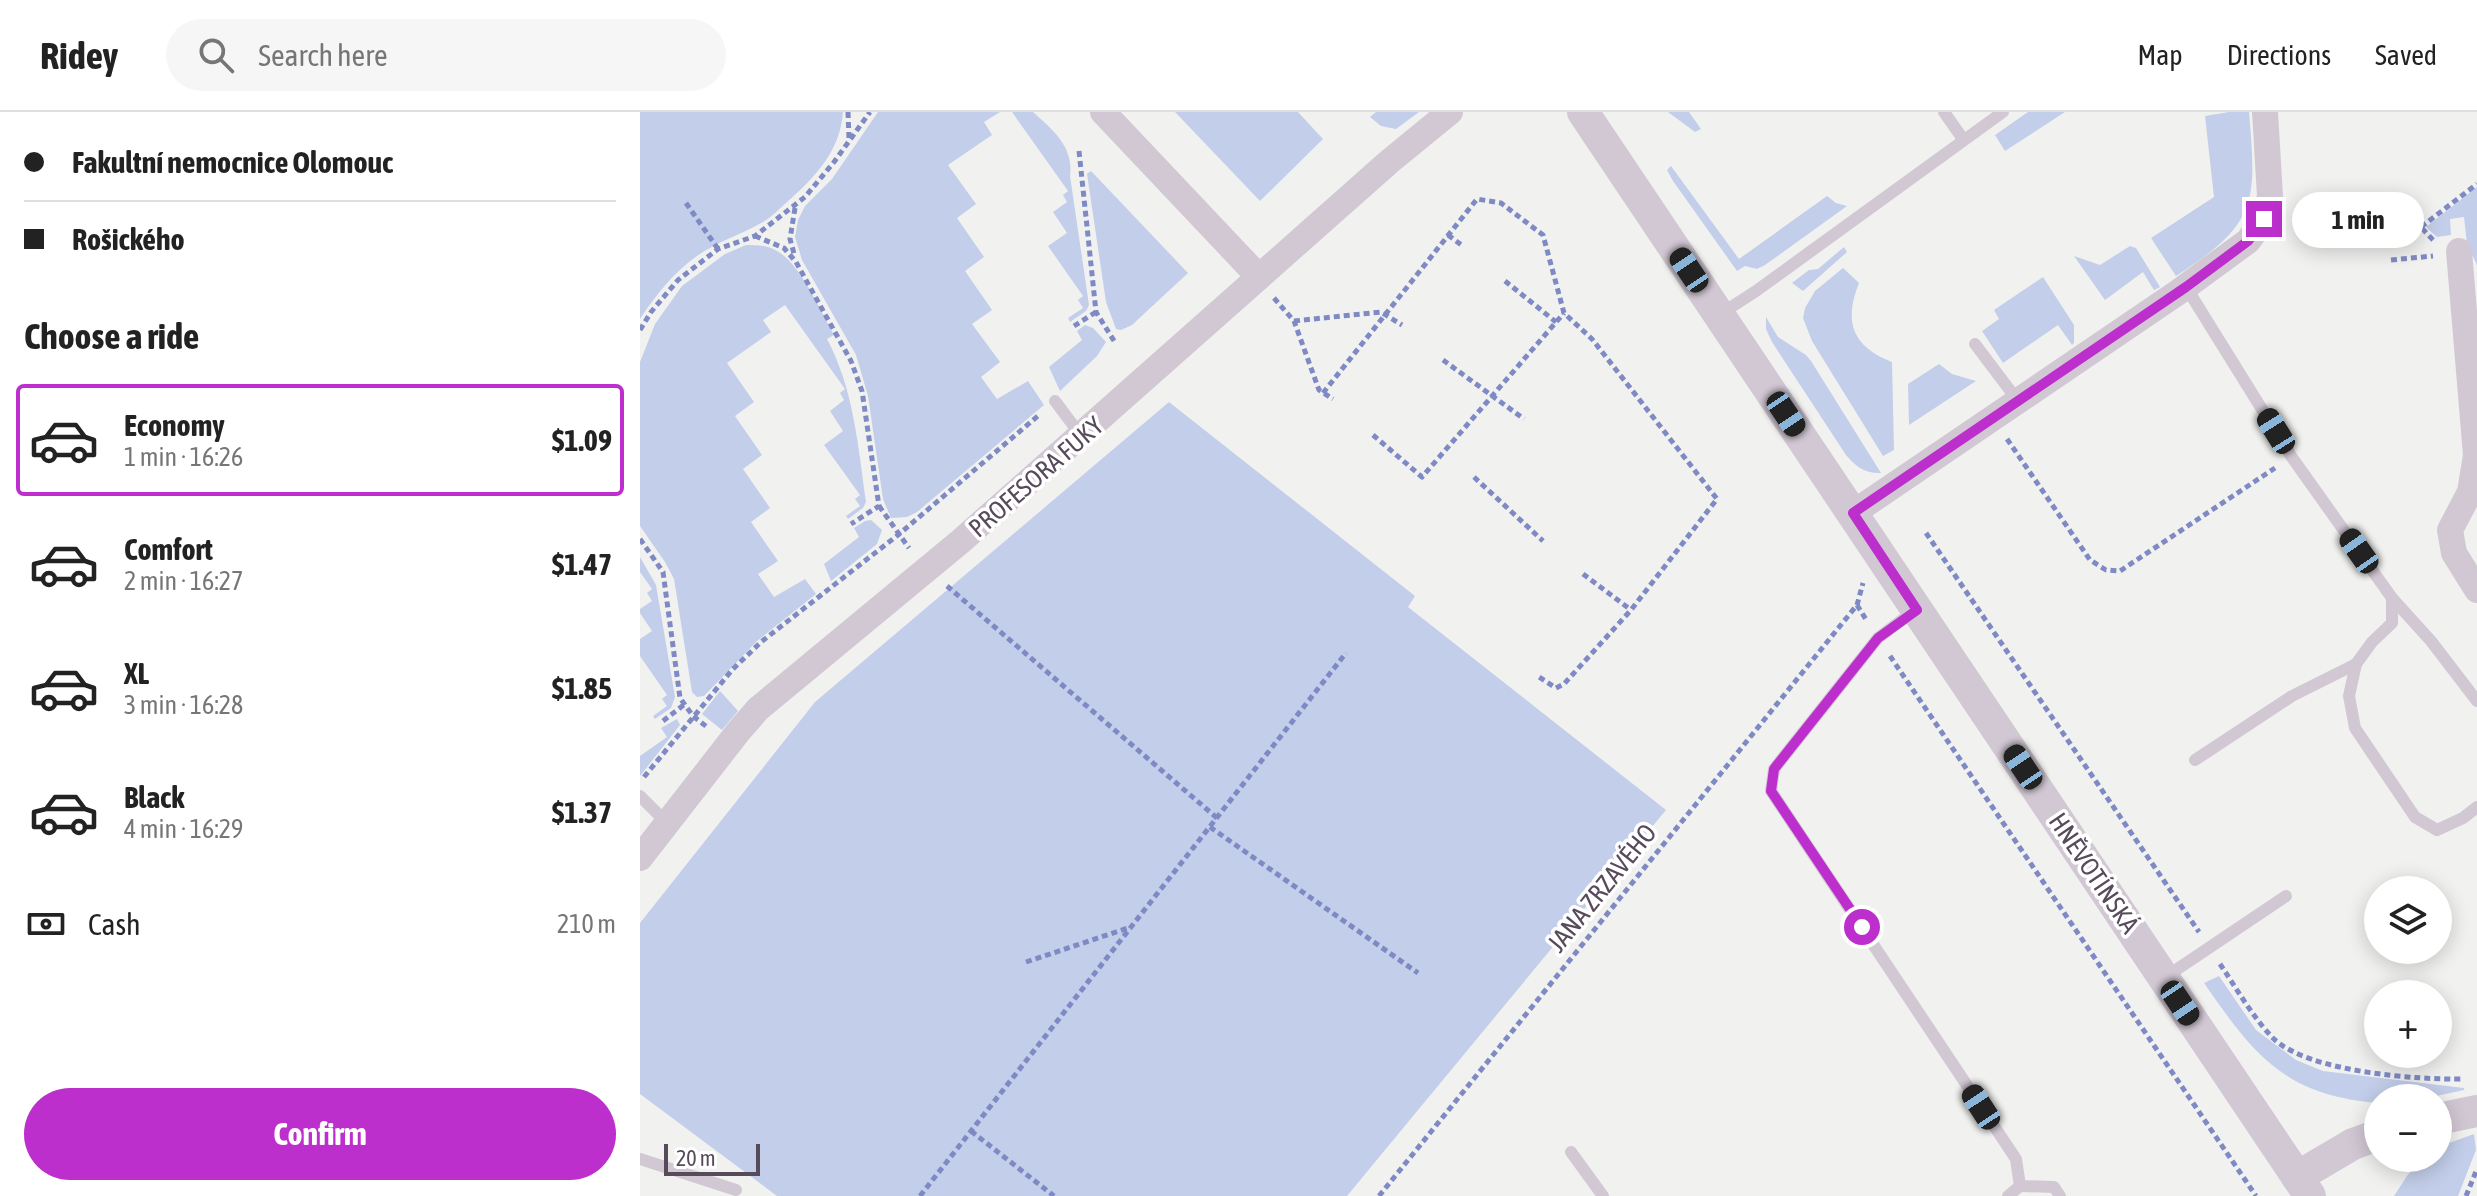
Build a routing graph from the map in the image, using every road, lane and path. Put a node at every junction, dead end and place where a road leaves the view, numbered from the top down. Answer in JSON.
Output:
{"nodes":[{"id":1,"x":848,"y":112,"type":"edge"},
{"id":2,"x":870,"y":112,"type":"edge"},
{"id":3,"x":1103,"y":112,"type":"edge"},
{"id":4,"x":1450,"y":112,"type":"edge"},
{"id":5,"x":1583,"y":112,"type":"edge"},
{"id":6,"x":1944,"y":112,"type":"edge"},
{"id":7,"x":2003,"y":112,"type":"edge"},
{"id":8,"x":2265,"y":112,"type":"edge"},
{"id":9,"x":849,"y":139,"type":"junction"},
{"id":10,"x":1963,"y":139,"type":"junction"},
{"id":11,"x":1079,"y":151,"type":"dead end"},
{"id":12,"x":2477,"y":184,"type":"edge"},
{"id":13,"x":686,"y":203,"type":"dead end"},
{"id":14,"x":795,"y":206,"type":"junction"},
{"id":15,"x":2264,"y":219,"type":"junction"},
{"id":16,"x":2421,"y":227,"type":"junction"},
{"id":17,"x":1448,"y":235,"type":"junction"},
{"id":18,"x":755,"y":236,"type":"junction"},
{"id":19,"x":1464,"y":247,"type":"dead end"},
{"id":20,"x":718,"y":249,"type":"junction"},
{"id":21,"x":2445,"y":250,"type":"junction"},
{"id":22,"x":2391,"y":260,"type":"dead end"},
{"id":23,"x":796,"y":262,"type":"junction"},
{"id":24,"x":1505,"y":281,"type":"dead end"},
{"id":25,"x":1263,"y":284,"type":"junction"},
{"id":26,"x":2186,"y":287,"type":"junction"},
{"id":27,"x":2470,"y":307,"type":"edge"},
{"id":28,"x":1096,"y":312,"type":"junction"},
{"id":29,"x":1564,"y":313,"type":"junction"},
{"id":30,"x":1385,"y":314,"type":"junction"},
{"id":31,"x":1719,"y":315,"type":"junction"},
{"id":32,"x":1294,"y":321,"type":"junction"},
{"id":33,"x":1556,"y":322,"type":"junction"},
{"id":34,"x":1402,"y":325,"type":"dead end"},
{"id":35,"x":1074,"y":326,"type":"dead end"},
{"id":36,"x":640,"y":330,"type":"edge"},
{"id":37,"x":1116,"y":344,"type":"dead end"},
{"id":38,"x":1975,"y":344,"type":"dead end"},
{"id":39,"x":1443,"y":360,"type":"dead end"},
{"id":40,"x":1323,"y":393,"type":"junction"},
{"id":41,"x":1492,"y":397,"type":"junction"},
{"id":42,"x":1333,"y":399,"type":"dead end"},
{"id":43,"x":1055,"y":401,"type":"dead end"},
{"id":44,"x":2018,"y":401,"type":"junction"},
{"id":45,"x":1992,"y":418,"type":"junction"},
{"id":46,"x":1524,"y":419,"type":"dead end"},
{"id":47,"x":1025,"y":428,"type":"dead end"},
{"id":48,"x":1373,"y":435,"type":"dead end"},
{"id":49,"x":1082,"y":437,"type":"junction"},
{"id":50,"x":2291,"y":456,"type":"junction"},
{"id":51,"x":1474,"y":477,"type":"dead end"},
{"id":52,"x":879,"y":506,"type":"junction"},
{"id":53,"x":1853,"y":513,"type":"junction"},
{"id":54,"x":851,"y":524,"type":"dead end"},
{"id":55,"x":1926,"y":533,"type":"dead end"},
{"id":56,"x":898,"y":535,"type":"junction"},
{"id":57,"x":640,"y":539,"type":"edge"},
{"id":58,"x":1543,"y":541,"type":"dead end"},
{"id":59,"x":928,"y":570,"type":"junction"},
{"id":60,"x":1583,"y":574,"type":"dead end"},
{"id":61,"x":2477,"y":590,"type":"edge"},
{"id":62,"x":2392,"y":598,"type":"junction"},
{"id":63,"x":1857,"y":605,"type":"dead end"},
{"id":64,"x":1631,"y":610,"type":"junction"},
{"id":65,"x":1917,"y":610,"type":"junction"},
{"id":66,"x":1878,"y":638,"type":"junction"},
{"id":67,"x":1346,"y":653,"type":"dead end"},
{"id":68,"x":2356,"y":664,"type":"junction"},
{"id":69,"x":1536,"y":675,"type":"dead end"},
{"id":70,"x":2477,"y":701,"type":"edge"},
{"id":71,"x":685,"y":704,"type":"junction"},
{"id":72,"x":693,"y":716,"type":"junction"},
{"id":73,"x":663,"y":721,"type":"dead end"},
{"id":74,"x":729,"y":745,"type":"junction"},
{"id":75,"x":2195,"y":760,"type":"dead end"},
{"id":76,"x":640,"y":783,"type":"edge"},
{"id":77,"x":640,"y":796,"type":"edge"},
{"id":78,"x":2477,"y":807,"type":"edge"},
{"id":79,"x":1217,"y":818,"type":"junction"},
{"id":80,"x":667,"y":823,"type":"junction"},
{"id":81,"x":1210,"y":827,"type":"junction"},
{"id":82,"x":640,"y":858,"type":"edge"},
{"id":83,"x":2286,"y":896,"type":"dead end"},
{"id":84,"x":1131,"y":927,"type":"junction"},
{"id":85,"x":2210,"y":948,"type":"junction"},
{"id":86,"x":1026,"y":962,"type":"dead end"},
{"id":87,"x":2219,"y":963,"type":"dead end"},
{"id":88,"x":1418,"y":973,"type":"dead end"},
{"id":89,"x":2164,"y":978,"type":"junction"},
{"id":90,"x":2469,"y":1079,"type":"dead end"},
{"id":91,"x":2477,"y":1111,"type":"edge"},
{"id":92,"x":2452,"y":1116,"type":"edge"},
{"id":93,"x":971,"y":1131,"type":"junction"},
{"id":94,"x":2364,"y":1140,"type":"edge"},
{"id":95,"x":1571,"y":1152,"type":"dead end"},
{"id":96,"x":640,"y":1159,"type":"edge"},
{"id":97,"x":2477,"y":1169,"type":"edge"},
{"id":98,"x":2020,"y":1186,"type":"junction"},
{"id":99,"x":2303,"y":1186,"type":"edge"},
{"id":100,"x":736,"y":1190,"type":"dead end"},
{"id":101,"x":920,"y":1196,"type":"edge"},
{"id":102,"x":1054,"y":1196,"type":"edge"},
{"id":103,"x":1379,"y":1196,"type":"edge"},
{"id":104,"x":1603,"y":1196,"type":"edge"},
{"id":105,"x":2008,"y":1196,"type":"edge"},
{"id":106,"x":2060,"y":1196,"type":"edge"},
{"id":107,"x":2256,"y":1196,"type":"edge"},
{"id":108,"x":2466,"y":1196,"type":"edge"}],
"edges":[{"from":1,"to":9,"type":"path"},
{"from":2,"to":9,"type":"path"},
{"from":3,"to":25,"type":"street"},
{"from":4,"to":25,"type":"street","name":"PROFESORA FUKY"},
{"from":5,"to":31,"type":"street","name":"HNĚVOTÍNSKÁ"},
{"from":6,"to":10,"type":"lane"},
{"from":7,"to":10,"type":"lane"},
{"from":8,"to":15,"type":"street"},
{"from":9,"to":14,"type":"path"},
{"from":10,"to":31,"type":"lane"},
{"from":11,"to":28,"type":"path"},
{"from":12,"to":16,"type":"path"},
{"from":13,"to":20,"type":"path"},
{"from":14,"to":18,"type":"path"},
{"from":14,"to":23,"type":"path"},
{"from":15,"to":16,"type":"path"},
{"from":15,"to":26,"type":"street"},
{"from":16,"to":21,"type":"path"},
{"from":17,"to":19,"type":"path"},
{"from":17,"to":29,"type":"path"},
{"from":17,"to":30,"type":"path"},
{"from":18,"to":20,"type":"path"},
{"from":18,"to":23,"type":"path"},
{"from":20,"to":36,"type":"path"},
{"from":21,"to":22,"type":"path"},
{"from":21,"to":27,"type":"street"},
{"from":23,"to":52,"type":"path"},
{"from":24,"to":33,"type":"path"},
{"from":25,"to":32,"type":"path"},
{"from":25,"to":49,"type":"street","name":"PROFESORA FUKY"},
{"from":26,"to":44,"type":"street"},
{"from":26,"to":50,"type":"lane"},
{"from":27,"to":61,"type":"street"},
{"from":28,"to":35,"type":"path"},
{"from":28,"to":37,"type":"path"},
{"from":29,"to":33,"type":"path"},
{"from":29,"to":64,"type":"path"},
{"from":30,"to":32,"type":"path"},
{"from":30,"to":34,"type":"path"},
{"from":30,"to":40,"type":"path"},
{"from":31,"to":53,"type":"street","name":"HNĚVOTÍNSKÁ"},
{"from":32,"to":40,"type":"path"},
{"from":33,"to":41,"type":"path"},
{"from":38,"to":44,"type":"lane"},
{"from":39,"to":41,"type":"path"},
{"from":40,"to":42,"type":"path"},
{"from":41,"to":46,"type":"path"},
{"from":41,"to":48,"type":"path"},
{"from":43,"to":49,"type":"lane"},
{"from":44,"to":45,"type":"street"},
{"from":45,"to":50,"type":"path"},
{"from":45,"to":53,"type":"street"},
{"from":47,"to":56,"type":"path"},
{"from":49,"to":59,"type":"street","name":"PROFESORA FUKY"},
{"from":50,"to":62,"type":"lane"},
{"from":51,"to":58,"type":"path"},
{"from":52,"to":54,"type":"path"},
{"from":52,"to":56,"type":"path"},
{"from":53,"to":65,"type":"street","name":"HNĚVOTÍNSKÁ"},
{"from":55,"to":85,"type":"path"},
{"from":56,"to":59,"type":"path"},
{"from":56,"to":72,"type":"path"},
{"from":57,"to":71,"type":"path"},
{"from":59,"to":74,"type":"street","name":"PROFESORA FUKY"},
{"from":59,"to":79,"type":"path"},
{"from":60,"to":64,"type":"path"},
{"from":62,"to":68,"type":"lane"},
{"from":62,"to":70,"type":"lane"},
{"from":63,"to":103,"type":"path","name":"JANA ZRZAVÉHO"},
{"from":64,"to":69,"type":"path"},
{"from":65,"to":66,"type":"lane"},
{"from":65,"to":89,"type":"street","name":"HNĚVOTÍNSKÁ"},
{"from":66,"to":98,"type":"lane"},
{"from":66,"to":107,"type":"path"},
{"from":67,"to":79,"type":"path"},
{"from":68,"to":75,"type":"lane"},
{"from":68,"to":78,"type":"lane"},
{"from":71,"to":72,"type":"path"},
{"from":71,"to":73,"type":"path"},
{"from":72,"to":74,"type":"path"},
{"from":72,"to":76,"type":"path"},
{"from":74,"to":80,"type":"street","name":"PROFESORA FUKY"},
{"from":77,"to":80,"type":"lane"},
{"from":79,"to":81,"type":"path"},
{"from":80,"to":82,"type":"street","name":"PROFESORA FUKY"},
{"from":81,"to":84,"type":"path"},
{"from":81,"to":88,"type":"path"},
{"from":83,"to":85,"type":"lane"},
{"from":84,"to":86,"type":"path"},
{"from":84,"to":93,"type":"path"},
{"from":85,"to":89,"type":"lane"},
{"from":87,"to":90,"type":"path"},
{"from":89,"to":99,"type":"street","name":"HNĚVOTÍNSKÁ"},
{"from":91,"to":92,"type":"street"},
{"from":93,"to":101,"type":"path"},
{"from":93,"to":102,"type":"path"},
{"from":94,"to":99,"type":"street"},
{"from":95,"to":104,"type":"lane"},
{"from":96,"to":100,"type":"lane"},
{"from":97,"to":108,"type":"path"},
{"from":98,"to":105,"type":"lane"},
{"from":98,"to":106,"type":"lane"}]}
